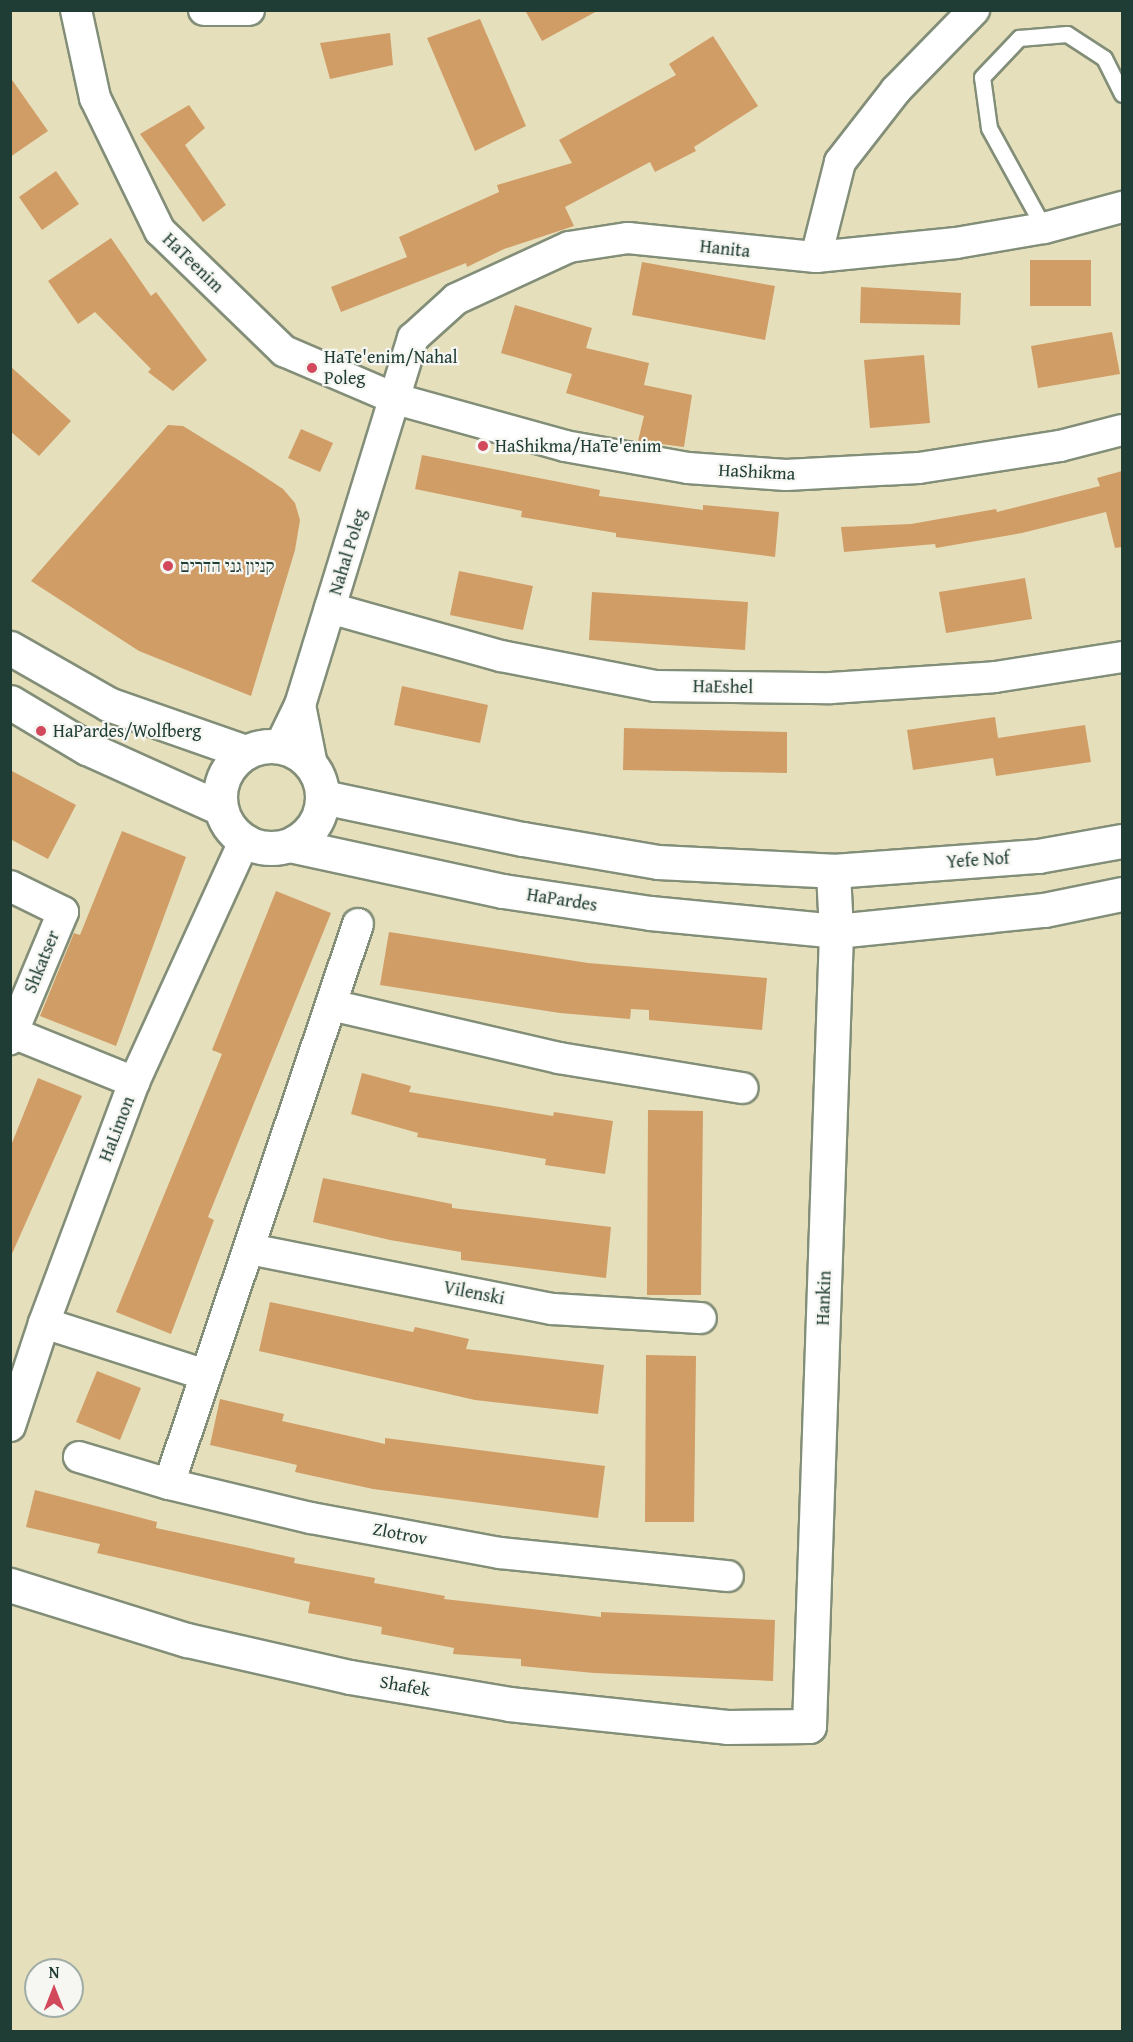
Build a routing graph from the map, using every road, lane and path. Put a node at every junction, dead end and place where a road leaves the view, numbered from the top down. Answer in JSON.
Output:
{"nodes":[{"id":1,"x":76,"y":10,"type":"edge"},
{"id":2,"x":204,"y":10,"type":"edge"},
{"id":3,"x":249,"y":10,"type":"edge"},
{"id":4,"x":974,"y":10,"type":"edge"},
{"id":5,"x":1122,"y":94,"type":"edge"},
{"id":6,"x":1122,"y":207,"type":"edge"},
{"id":7,"x":1044,"y":228,"type":"junction"},
{"id":8,"x":816,"y":257,"type":"junction"},
{"id":9,"x":396,"y":399,"type":"junction"},
{"id":10,"x":1122,"y":430,"type":"edge"},
{"id":11,"x":330,"y":608,"type":"junction"},
{"id":12,"x":10,"y":648,"type":"edge"},
{"id":13,"x":1122,"y":657,"type":"edge"},
{"id":14,"x":10,"y":702,"type":"edge"},
{"id":15,"x":300,"y":705,"type":"junction"},
{"id":16,"x":280,"y":746,"type":"junction"},
{"id":17,"x":245,"y":752,"type":"junction"},
{"id":18,"x":312,"y":765,"type":"junction"},
{"id":19,"x":323,"y":797,"type":"junction"},
{"id":20,"x":220,"y":808,"type":"junction"},
{"id":21,"x":244,"y":842,"type":"junction"},
{"id":22,"x":1122,"y":842,"type":"edge"},
{"id":23,"x":290,"y":845,"type":"junction"},
{"id":24,"x":833,"y":871,"type":"junction"},
{"id":25,"x":10,"y":886,"type":"edge"},
{"id":26,"x":1122,"y":894,"type":"edge"},
{"id":27,"x":358,"y":924,"type":"dead end"},
{"id":28,"x":836,"y":931,"type":"junction"},
{"id":29,"x":331,"y":1005,"type":"junction"},
{"id":30,"x":12,"y":1036,"type":"edge"},
{"id":31,"x":134,"y":1082,"type":"junction"},
{"id":32,"x":743,"y":1088,"type":"dead end"},
{"id":33,"x":249,"y":1249,"type":"junction"},
{"id":34,"x":701,"y":1318,"type":"dead end"},
{"id":35,"x":44,"y":1323,"type":"junction"},
{"id":36,"x":206,"y":1375,"type":"junction"},
{"id":37,"x":10,"y":1426,"type":"edge"},
{"id":38,"x":79,"y":1457,"type":"dead end"},
{"id":39,"x":169,"y":1484,"type":"junction"},
{"id":40,"x":728,"y":1576,"type":"dead end"},
{"id":41,"x":10,"y":1586,"type":"edge"},
{"id":42,"x":809,"y":1726,"type":"joint"}],
"edges":[{"from":1,"to":9,"type":"street","name":"HaTeenim"},
{"from":2,"to":3,"type":"street"},
{"from":4,"to":8,"type":"street"},
{"from":5,"to":7,"type":"lane"},
{"from":6,"to":7,"type":"street","name":"Hanita"},
{"from":7,"to":8,"type":"street","name":"Hanita"},
{"from":8,"to":9,"type":"street","name":"Hanita"},
{"from":9,"to":10,"type":"street","name":"HaShikma"},
{"from":9,"to":11,"type":"street","name":"Nahal Poleg"},
{"from":11,"to":13,"type":"street","name":"HaEshel"},
{"from":11,"to":15,"type":"street","name":"Nahal Poleg"},
{"from":12,"to":17,"type":"street"},
{"from":14,"to":20,"type":"street"},
{"from":15,"to":16,"type":"street","name":"Nahal Poleg"},
{"from":15,"to":18,"type":"street","name":"Nahal Poleg"},
{"from":16,"to":17,"type":"street"},
{"from":16,"to":18,"type":"street"},
{"from":17,"to":20,"type":"street"},
{"from":18,"to":19,"type":"street"},
{"from":19,"to":23,"type":"street"},
{"from":19,"to":24,"type":"street"},
{"from":20,"to":21,"type":"street"},
{"from":21,"to":23,"type":"street"},
{"from":21,"to":31,"type":"street","name":"HaLimon"},
{"from":22,"to":24,"type":"street","name":"Yefe Nof"},
{"from":23,"to":28,"type":"street","name":"HaPardes"},
{"from":24,"to":28,"type":"street","name":"Hankin"},
{"from":25,"to":30,"type":"street","name":"Shkatser"},
{"from":26,"to":28,"type":"street"},
{"from":27,"to":29,"type":"street"},
{"from":28,"to":42,"type":"street","name":"Hankin"},
{"from":29,"to":32,"type":"street"},
{"from":29,"to":33,"type":"street"},
{"from":30,"to":31,"type":"street","name":"Shkatser"},
{"from":31,"to":35,"type":"street","name":"HaLimon"},
{"from":33,"to":34,"type":"street","name":"Vilenski"},
{"from":33,"to":36,"type":"street"},
{"from":35,"to":36,"type":"street"},
{"from":35,"to":37,"type":"street","name":"HaLimon"},
{"from":36,"to":39,"type":"street"},
{"from":38,"to":39,"type":"street","name":"Zlotrov"},
{"from":39,"to":40,"type":"street","name":"Zlotrov"},
{"from":41,"to":42,"type":"street","name":"Shafek"}]}
